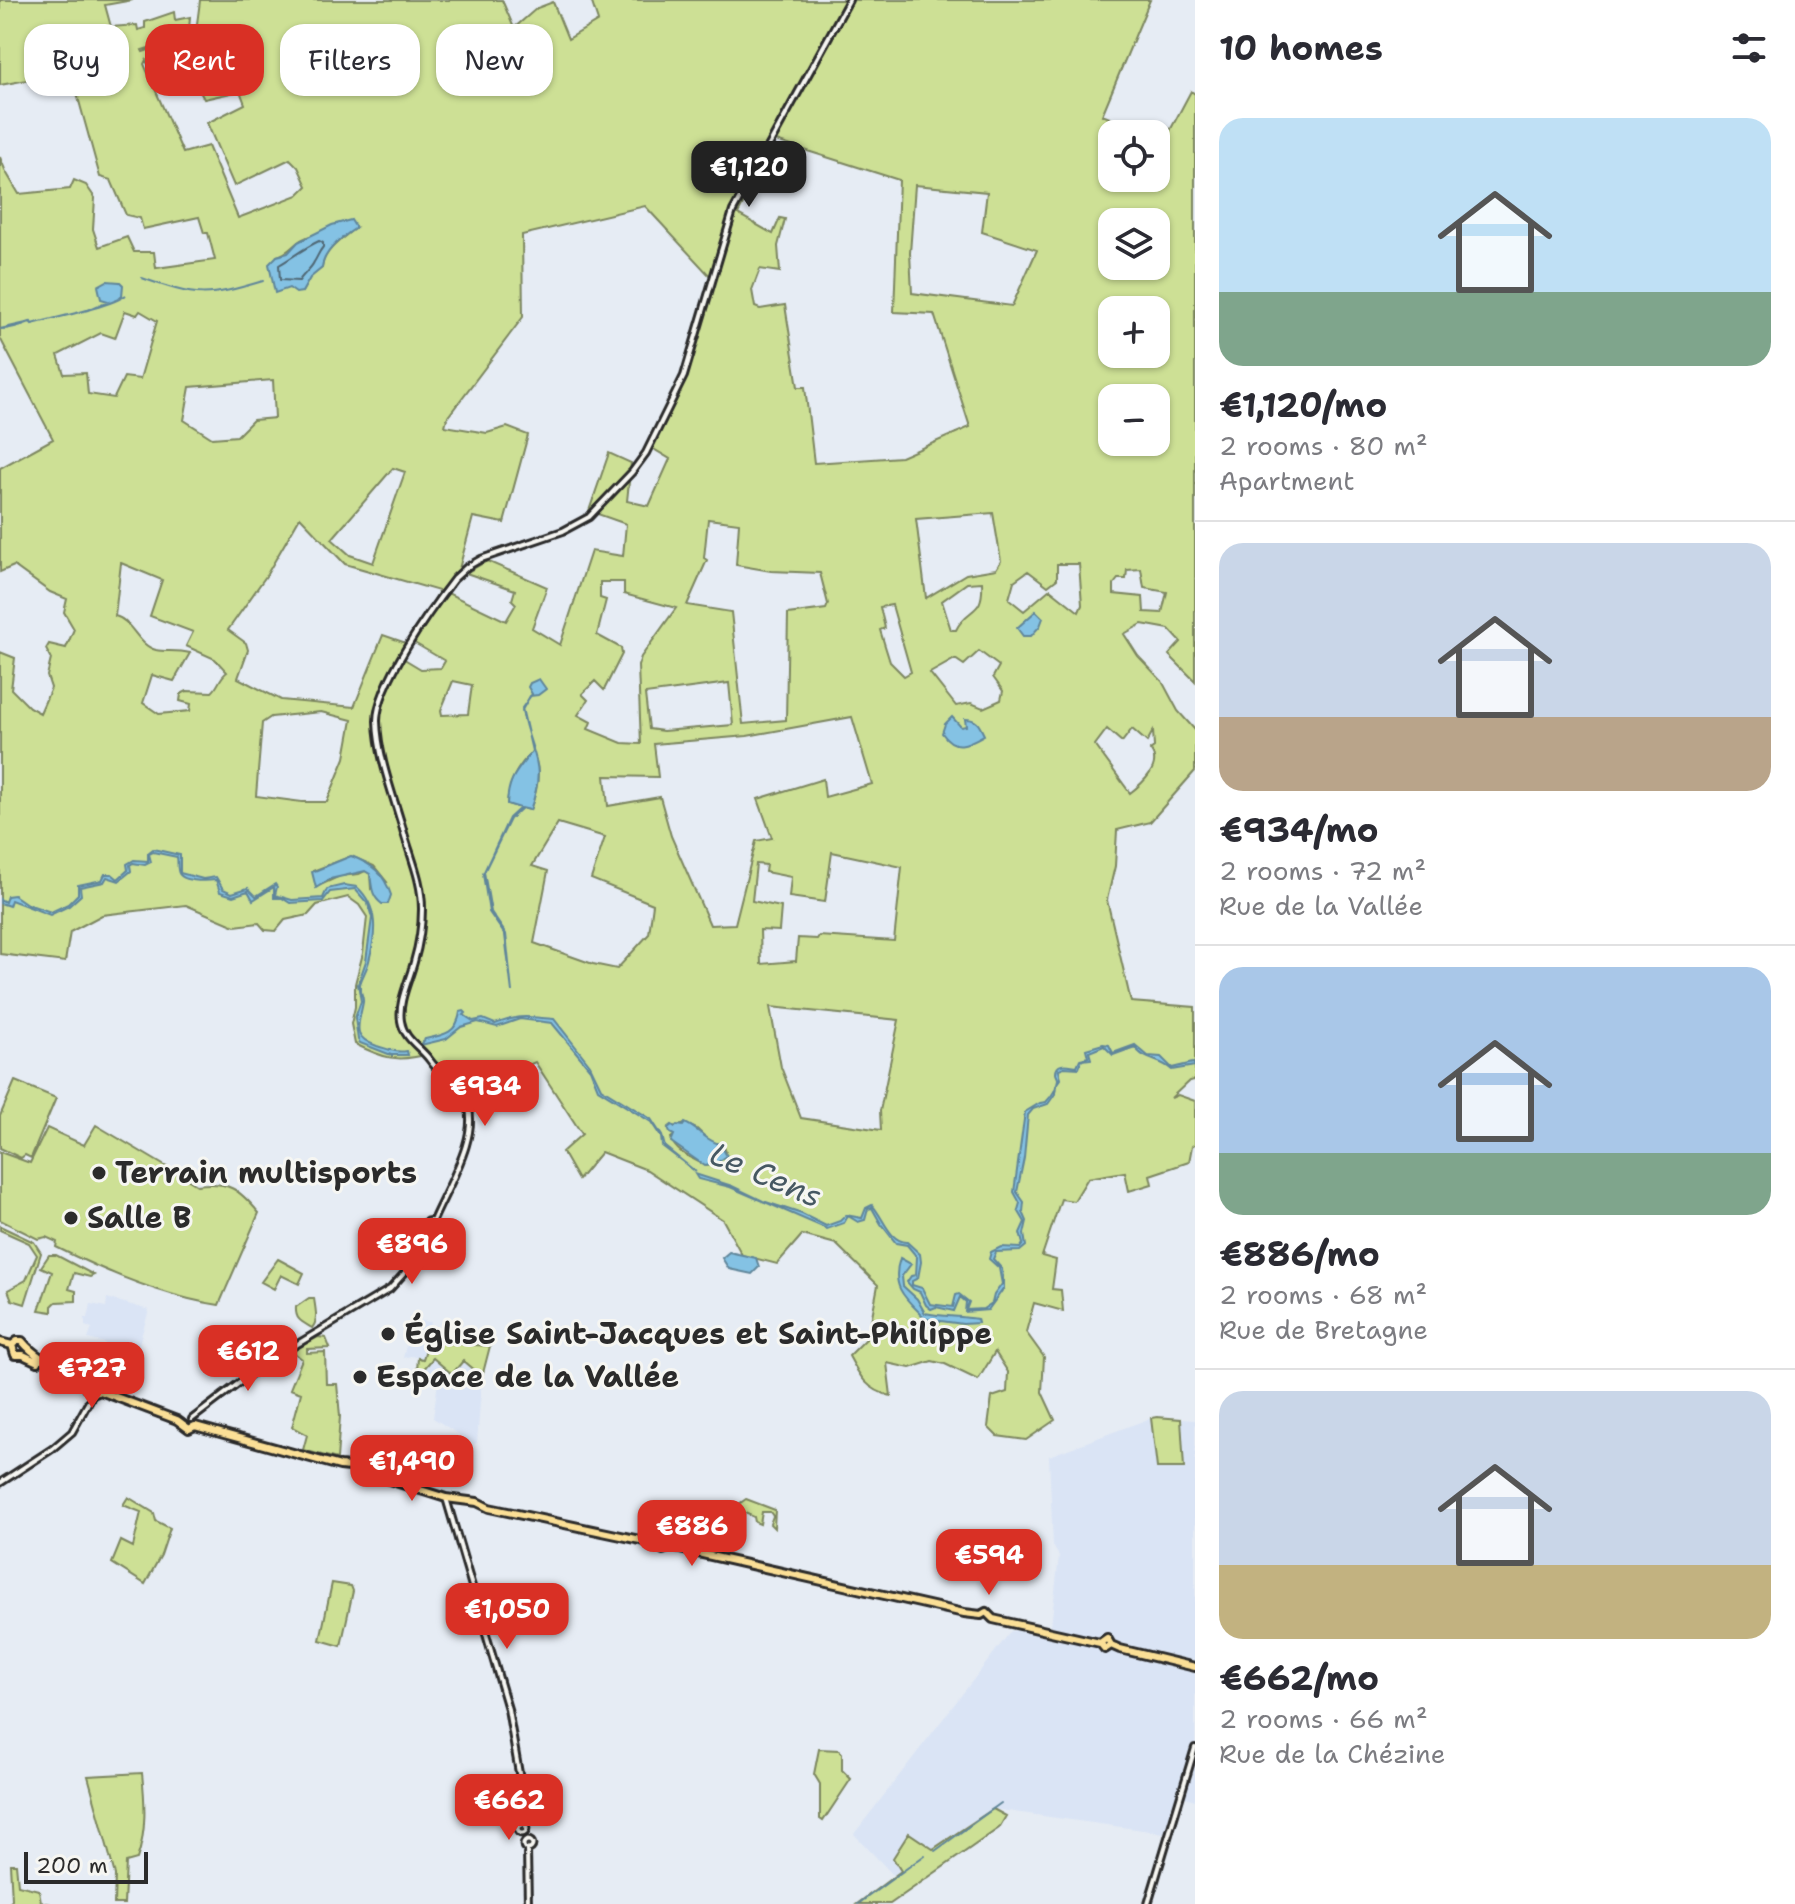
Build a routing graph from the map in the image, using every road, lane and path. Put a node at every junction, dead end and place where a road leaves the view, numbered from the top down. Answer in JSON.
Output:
{"nodes":[{"id":1,"x":849,"y":0,"type":"edge"},
{"id":2,"x":0,"y":1342,"type":"edge"},
{"id":3,"x":12,"y":1345,"type":"junction"},
{"id":4,"x":25,"y":1351,"type":"junction"},
{"id":5,"x":94,"y":1390,"type":"junction"},
{"id":6,"x":193,"y":1422,"type":"junction"},
{"id":7,"x":0,"y":1483,"type":"edge"},
{"id":8,"x":446,"y":1498,"type":"junction"},
{"id":9,"x":1195,"y":1667,"type":"edge"},
{"id":10,"x":1195,"y":1748,"type":"edge"},
{"id":11,"x":528,"y":1904,"type":"edge"},
{"id":12,"x":1148,"y":1904,"type":"edge"}],
"edges":[{"from":1,"to":6,"type":"street"},
{"from":2,"to":3,"type":"main road"},
{"from":3,"to":4,"type":"main road"},
{"from":3,"to":4,"type":"main road"},
{"from":4,"to":5,"type":"main road"},
{"from":5,"to":6,"type":"main road"},
{"from":5,"to":7,"type":"street"},
{"from":6,"to":8,"type":"main road"},
{"from":8,"to":9,"type":"main road"},
{"from":8,"to":11,"type":"street"},
{"from":10,"to":12,"type":"street"}]}
